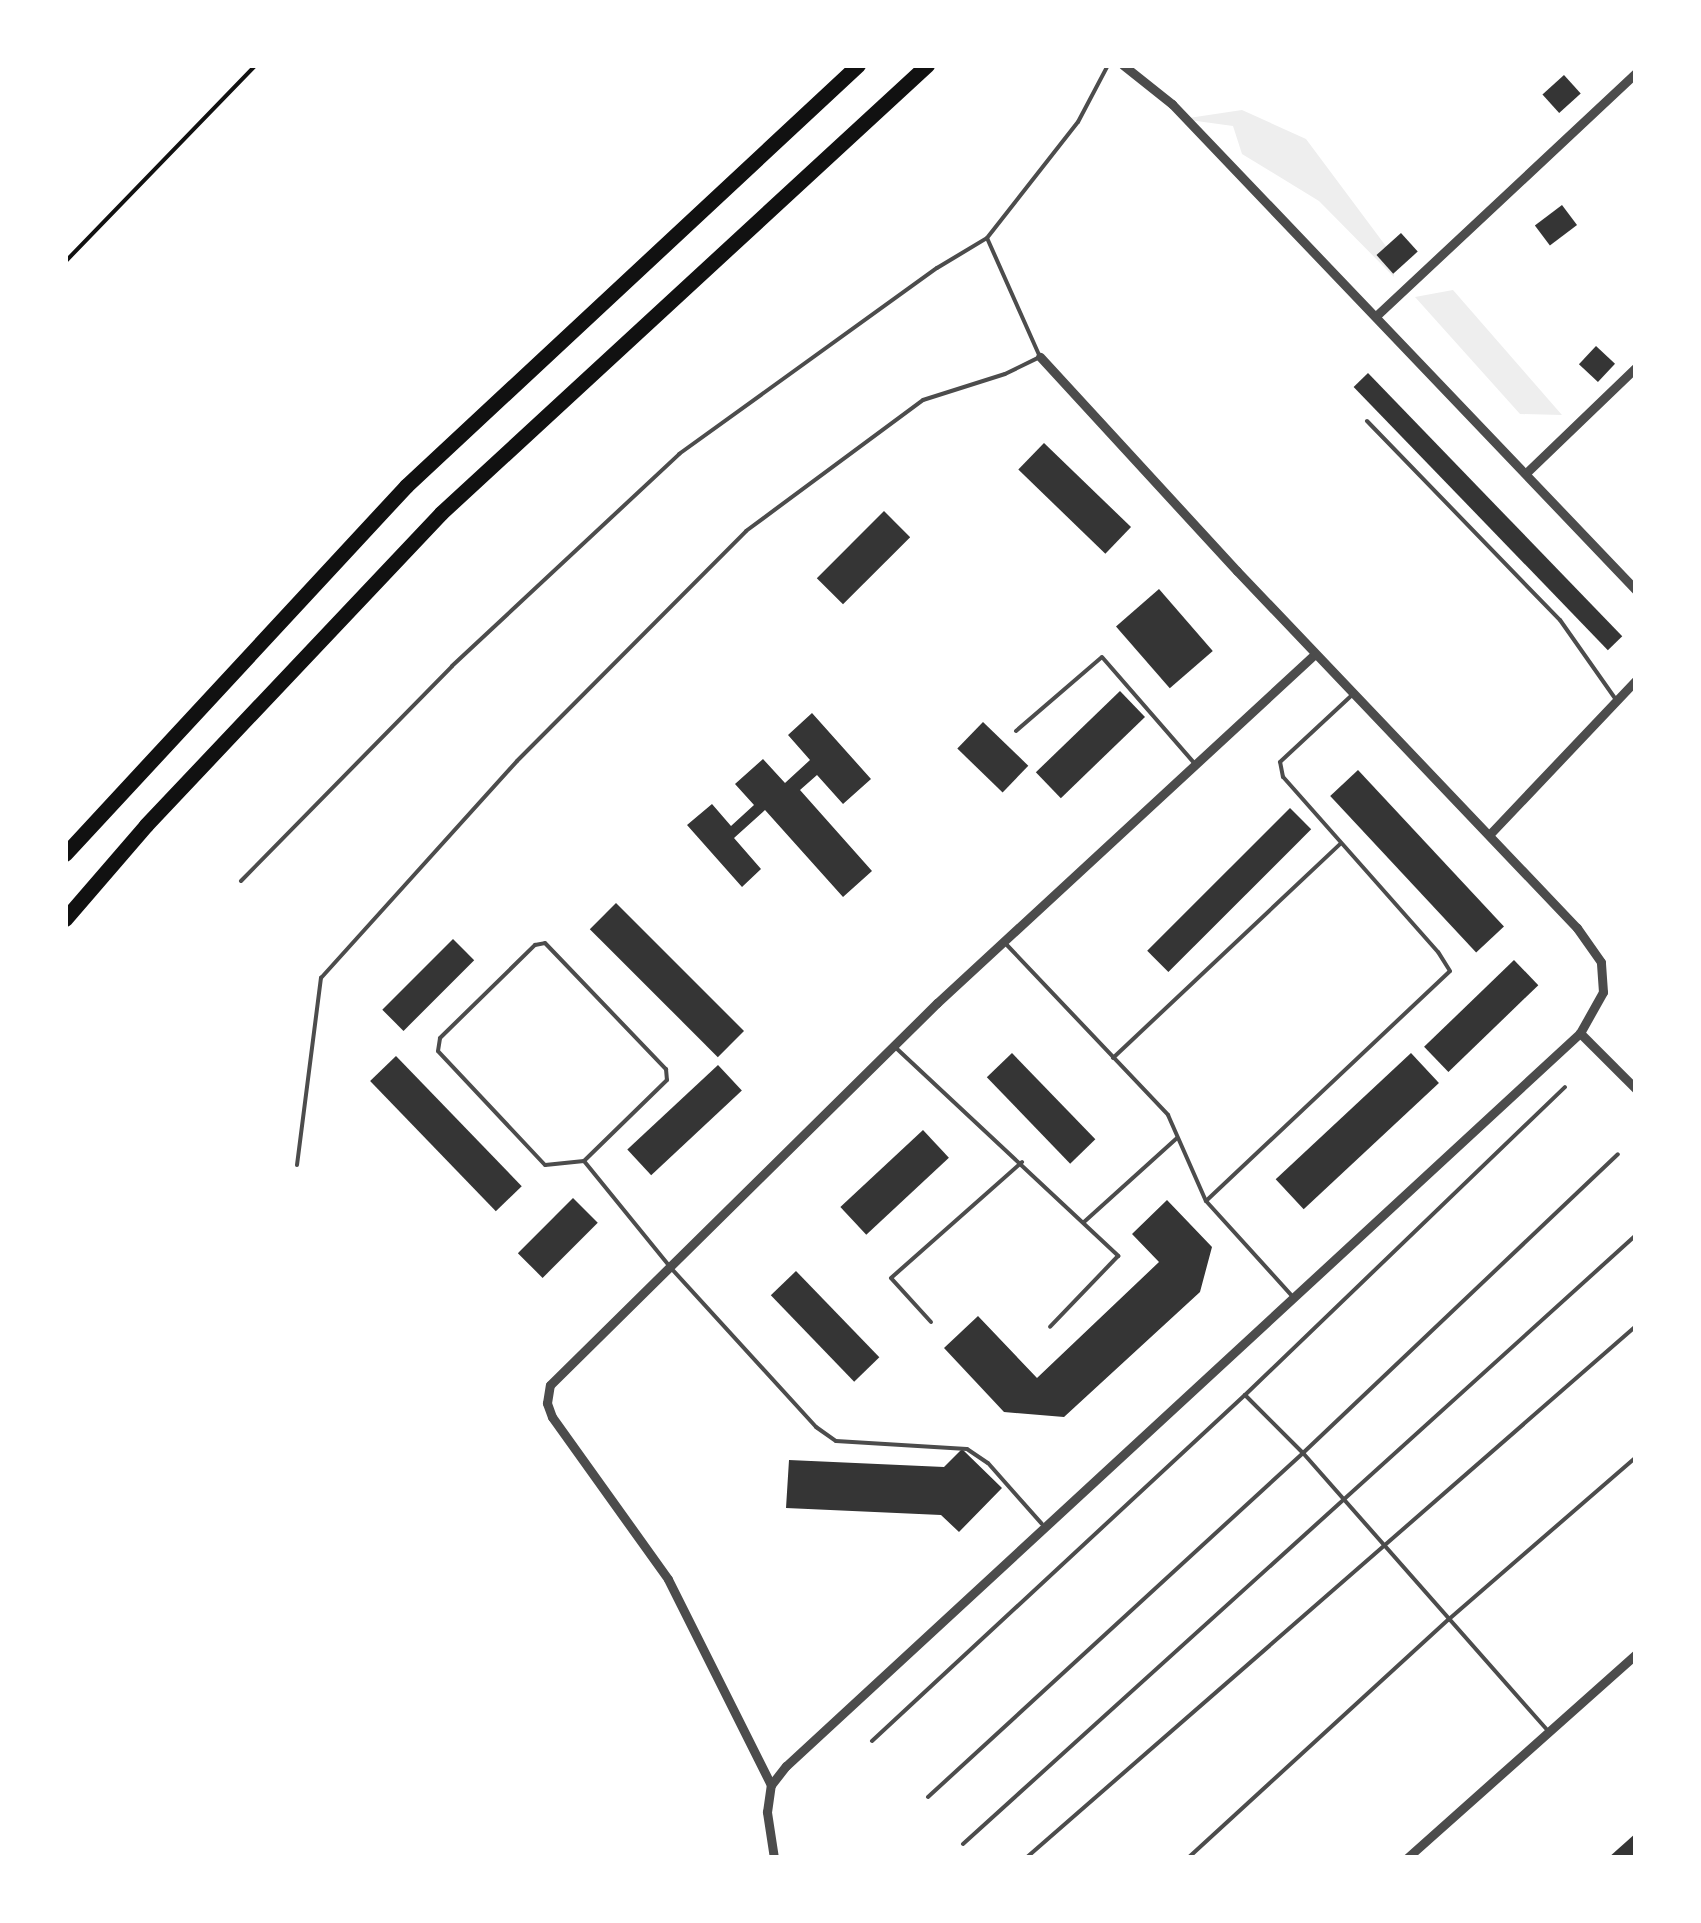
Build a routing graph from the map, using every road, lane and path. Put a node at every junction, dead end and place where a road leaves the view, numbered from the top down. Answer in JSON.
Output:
{"nodes":[{"id":1,"x":256,"y":65,"type":"edge"},
{"id":2,"x":858,"y":65,"type":"edge"},
{"id":3,"x":927,"y":65,"type":"edge"},
{"id":4,"x":1108,"y":65,"type":"edge"},
{"id":5,"x":1124,"y":65,"type":"edge"},
{"id":6,"x":1636,"y":73,"type":"edge"},
{"id":7,"x":987,"y":238,"type":"junction"},
{"id":8,"x":65,"y":262,"type":"edge"},
{"id":9,"x":1376,"y":316,"type":"junction"},
{"id":10,"x":1040,"y":357,"type":"junction"},
{"id":11,"x":1636,"y":367,"type":"edge"},
{"id":12,"x":1367,"y":421,"type":"dead end"},
{"id":13,"x":1526,"y":473,"type":"junction"},
{"id":14,"x":1636,"y":590,"type":"edge"},
{"id":15,"x":1315,"y":654,"type":"junction"},
{"id":16,"x":1636,"y":680,"type":"edge"},
{"id":17,"x":1354,"y":694,"type":"junction"},
{"id":18,"x":1616,"y":701,"type":"junction"},
{"id":19,"x":1016,"y":731,"type":"dead end"},
{"id":20,"x":1194,"y":763,"type":"junction"},
{"id":21,"x":1489,"y":835,"type":"junction"},
{"id":22,"x":1341,"y":843,"type":"junction"},
{"id":23,"x":65,"y":854,"type":"edge"},
{"id":24,"x":241,"y":881,"type":"dead end"},
{"id":25,"x":65,"y":918,"type":"edge"},
{"id":26,"x":1005,"y":944,"type":"junction"},
{"id":27,"x":1580,"y":1033,"type":"junction"},
{"id":28,"x":895,"y":1047,"type":"junction"},
{"id":29,"x":1113,"y":1058,"type":"junction"},
{"id":30,"x":1565,"y":1087,"type":"dead end"},
{"id":31,"x":1636,"y":1089,"type":"edge"},
{"id":32,"x":1178,"y":1137,"type":"junction"},
{"id":33,"x":1618,"y":1154,"type":"dead end"},
{"id":34,"x":584,"y":1161,"type":"junction"},
{"id":35,"x":1022,"y":1162,"type":"junction"},
{"id":36,"x":296,"y":1165,"type":"dead end"},
{"id":37,"x":1206,"y":1201,"type":"junction"},
{"id":38,"x":1084,"y":1222,"type":"junction"},
{"id":39,"x":1636,"y":1235,"type":"edge"},
{"id":40,"x":670,"y":1267,"type":"junction"},
{"id":41,"x":1292,"y":1296,"type":"junction"},
{"id":42,"x":931,"y":1322,"type":"dead end"},
{"id":43,"x":1636,"y":1326,"type":"edge"},
{"id":44,"x":1050,"y":1327,"type":"dead end"},
{"id":45,"x":1244,"y":1394,"type":"junction"},
{"id":46,"x":1302,"y":1453,"type":"junction"},
{"id":47,"x":1636,"y":1457,"type":"edge"},
{"id":48,"x":1344,"y":1503,"type":"junction"},
{"id":49,"x":1044,"y":1527,"type":"junction"},
{"id":50,"x":1382,"y":1546,"type":"junction"},
{"id":51,"x":1448,"y":1620,"type":"junction"},
{"id":52,"x":1636,"y":1654,"type":"edge"},
{"id":53,"x":1549,"y":1732,"type":"junction"},
{"id":54,"x":872,"y":1740,"type":"dead end"},
{"id":55,"x":770,"y":1785,"type":"junction"},
{"id":56,"x":928,"y":1796,"type":"dead end"},
{"id":57,"x":962,"y":1844,"type":"dead end"},
{"id":58,"x":774,"y":1858,"type":"edge"},
{"id":59,"x":1026,"y":1858,"type":"edge"},
{"id":60,"x":1188,"y":1858,"type":"edge"},
{"id":61,"x":1407,"y":1858,"type":"edge"}],
"edges":[{"from":1,"to":8,"type":"path"},
{"from":2,"to":23,"type":"highway"},
{"from":3,"to":25,"type":"highway"},
{"from":4,"to":7,"type":"lane"},
{"from":5,"to":9,"type":"street"},
{"from":6,"to":9,"type":"street"},
{"from":7,"to":10,"type":"lane"},
{"from":7,"to":24,"type":"lane"},
{"from":9,"to":13,"type":"street"},
{"from":10,"to":15,"type":"street"},
{"from":10,"to":36,"type":"lane"},
{"from":11,"to":13,"type":"street"},
{"from":12,"to":18,"type":"lane"},
{"from":13,"to":14,"type":"street"},
{"from":15,"to":17,"type":"street"},
{"from":15,"to":20,"type":"street"},
{"from":16,"to":18,"type":"street"},
{"from":17,"to":21,"type":"street"},
{"from":17,"to":22,"type":"lane"},
{"from":18,"to":21,"type":"street"},
{"from":19,"to":20,"type":"lane"},
{"from":20,"to":26,"type":"street"},
{"from":21,"to":27,"type":"street"},
{"from":22,"to":29,"type":"lane"},
{"from":22,"to":37,"type":"lane"},
{"from":26,"to":28,"type":"street"},
{"from":26,"to":29,"type":"lane"},
{"from":27,"to":31,"type":"street"},
{"from":27,"to":41,"type":"street"},
{"from":28,"to":35,"type":"lane"},
{"from":28,"to":40,"type":"street"},
{"from":29,"to":32,"type":"lane"},
{"from":30,"to":45,"type":"lane"},
{"from":32,"to":37,"type":"lane"},
{"from":32,"to":38,"type":"lane"},
{"from":33,"to":46,"type":"lane"},
{"from":34,"to":34,"type":"lane"},
{"from":34,"to":40,"type":"lane"},
{"from":35,"to":38,"type":"lane"},
{"from":35,"to":42,"type":"lane"},
{"from":37,"to":41,"type":"lane"},
{"from":38,"to":44,"type":"lane"},
{"from":39,"to":48,"type":"lane"},
{"from":40,"to":49,"type":"lane"},
{"from":40,"to":55,"type":"street"},
{"from":41,"to":49,"type":"street"},
{"from":43,"to":50,"type":"lane"},
{"from":45,"to":46,"type":"lane"},
{"from":45,"to":54,"type":"lane"},
{"from":46,"to":48,"type":"lane"},
{"from":46,"to":56,"type":"lane"},
{"from":47,"to":51,"type":"lane"},
{"from":48,"to":50,"type":"lane"},
{"from":48,"to":57,"type":"lane"},
{"from":49,"to":55,"type":"street"},
{"from":50,"to":51,"type":"lane"},
{"from":50,"to":59,"type":"lane"},
{"from":51,"to":53,"type":"lane"},
{"from":51,"to":60,"type":"lane"},
{"from":52,"to":53,"type":"street"},
{"from":53,"to":61,"type":"street"},
{"from":55,"to":58,"type":"street"}]}
